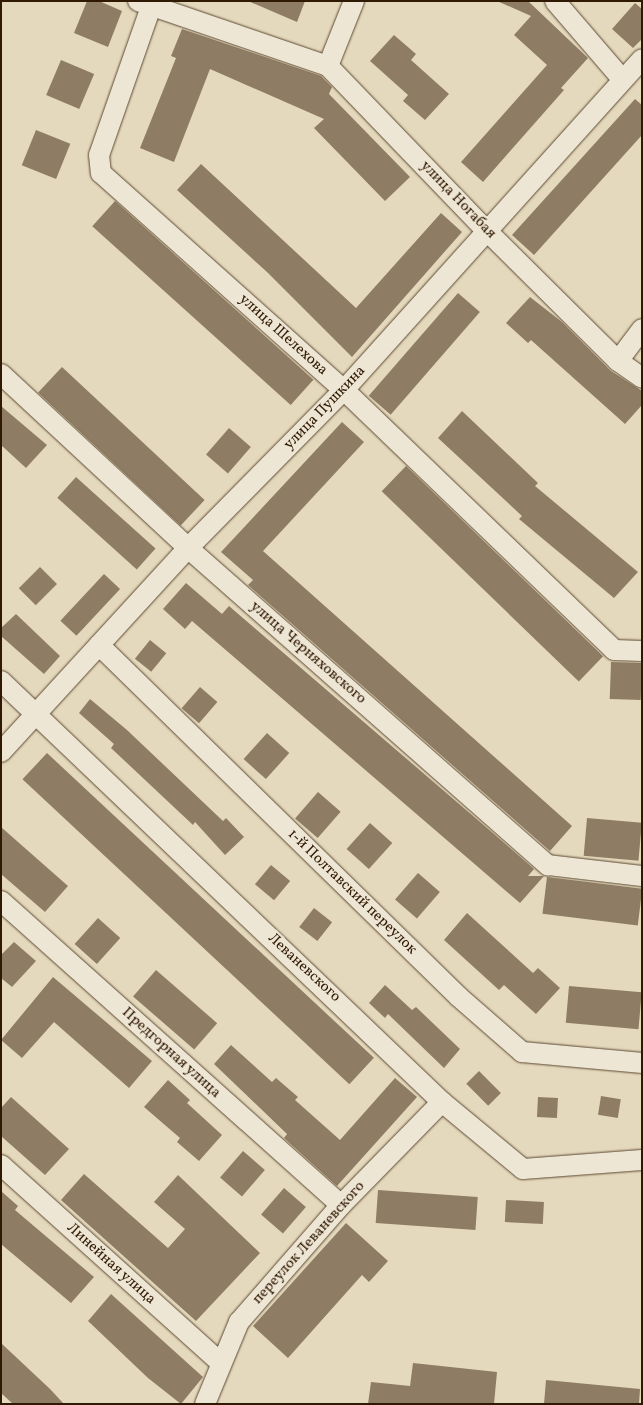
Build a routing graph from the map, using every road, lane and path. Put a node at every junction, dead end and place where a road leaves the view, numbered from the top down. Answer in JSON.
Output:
{"nodes":[{"id":1,"x":354,"y":1,"type":"edge"},
{"id":2,"x":556,"y":1,"type":"edge"},
{"id":3,"x":147,"y":3,"type":"edge"},
{"id":4,"x":642,"y":59,"type":"edge"},
{"id":5,"x":328,"y":66,"type":"junction"},
{"id":6,"x":622,"y":78,"type":"junction"},
{"id":7,"x":488,"y":232,"type":"junction"},
{"id":8,"x":642,"y":329,"type":"edge"},
{"id":9,"x":618,"y":361,"type":"junction"},
{"id":10,"x":1,"y":374,"type":"edge"},
{"id":11,"x":642,"y":378,"type":"edge"},
{"id":12,"x":344,"y":390,"type":"junction"},
{"id":13,"x":188,"y":548,"type":"junction"},
{"id":14,"x":99,"y":645,"type":"junction"},
{"id":15,"x":642,"y":651,"type":"edge"},
{"id":16,"x":1,"y":681,"type":"edge"},
{"id":17,"x":36,"y":714,"type":"junction"},
{"id":18,"x":1,"y":752,"type":"edge"},
{"id":19,"x":642,"y":876,"type":"edge"},
{"id":20,"x":1,"y":901,"type":"edge"},
{"id":21,"x":642,"y":1063,"type":"edge"},
{"id":22,"x":442,"y":1102,"type":"junction"},
{"id":23,"x":642,"y":1160,"type":"edge"},
{"id":24,"x":1,"y":1166,"type":"edge"},
{"id":25,"x":341,"y":1205,"type":"junction"},
{"id":26,"x":220,"y":1362,"type":"junction"},
{"id":27,"x":204,"y":1404,"type":"edge"}],
"edges":[{"from":1,"to":5,"type":"street"},
{"from":2,"to":6,"type":"street"},
{"from":3,"to":5,"type":"street"},
{"from":3,"to":12,"type":"street","name":"улица Шелехова"},
{"from":4,"to":6,"type":"street","name":"улица Пушкина"},
{"from":5,"to":7,"type":"street","name":"улица Ногабая"},
{"from":6,"to":7,"type":"street","name":"улица Пушкина"},
{"from":7,"to":9,"type":"street","name":"улица Ногабая"},
{"from":7,"to":12,"type":"street","name":"улица Пушкина"},
{"from":8,"to":9,"type":"street"},
{"from":9,"to":11,"type":"street","name":"улица Ногабая"},
{"from":10,"to":13,"type":"street","name":"улица Черняховского"},
{"from":12,"to":13,"type":"street","name":"улица Пушкина"},
{"from":12,"to":15,"type":"street","name":"улица Шелехова"},
{"from":13,"to":14,"type":"street","name":"улица Пушкина"},
{"from":13,"to":19,"type":"street","name":"улица Черняховского"},
{"from":14,"to":17,"type":"street","name":"улица Пушкина"},
{"from":14,"to":21,"type":"street","name":"1-й Полтавский переулок"},
{"from":16,"to":17,"type":"street","name":"Леваневского"},
{"from":17,"to":18,"type":"street","name":"улица Пушкина"},
{"from":17,"to":22,"type":"street","name":"Леваневского"},
{"from":20,"to":25,"type":"street","name":"Предгорная улица"},
{"from":22,"to":23,"type":"street","name":"Леваневского"},
{"from":22,"to":25,"type":"street","name":"переулок Леваневского"},
{"from":24,"to":26,"type":"street","name":"Линейная улица"},
{"from":25,"to":26,"type":"street","name":"переулок Леваневского"},
{"from":26,"to":27,"type":"street","name":"переулок Леваневского"}]}
